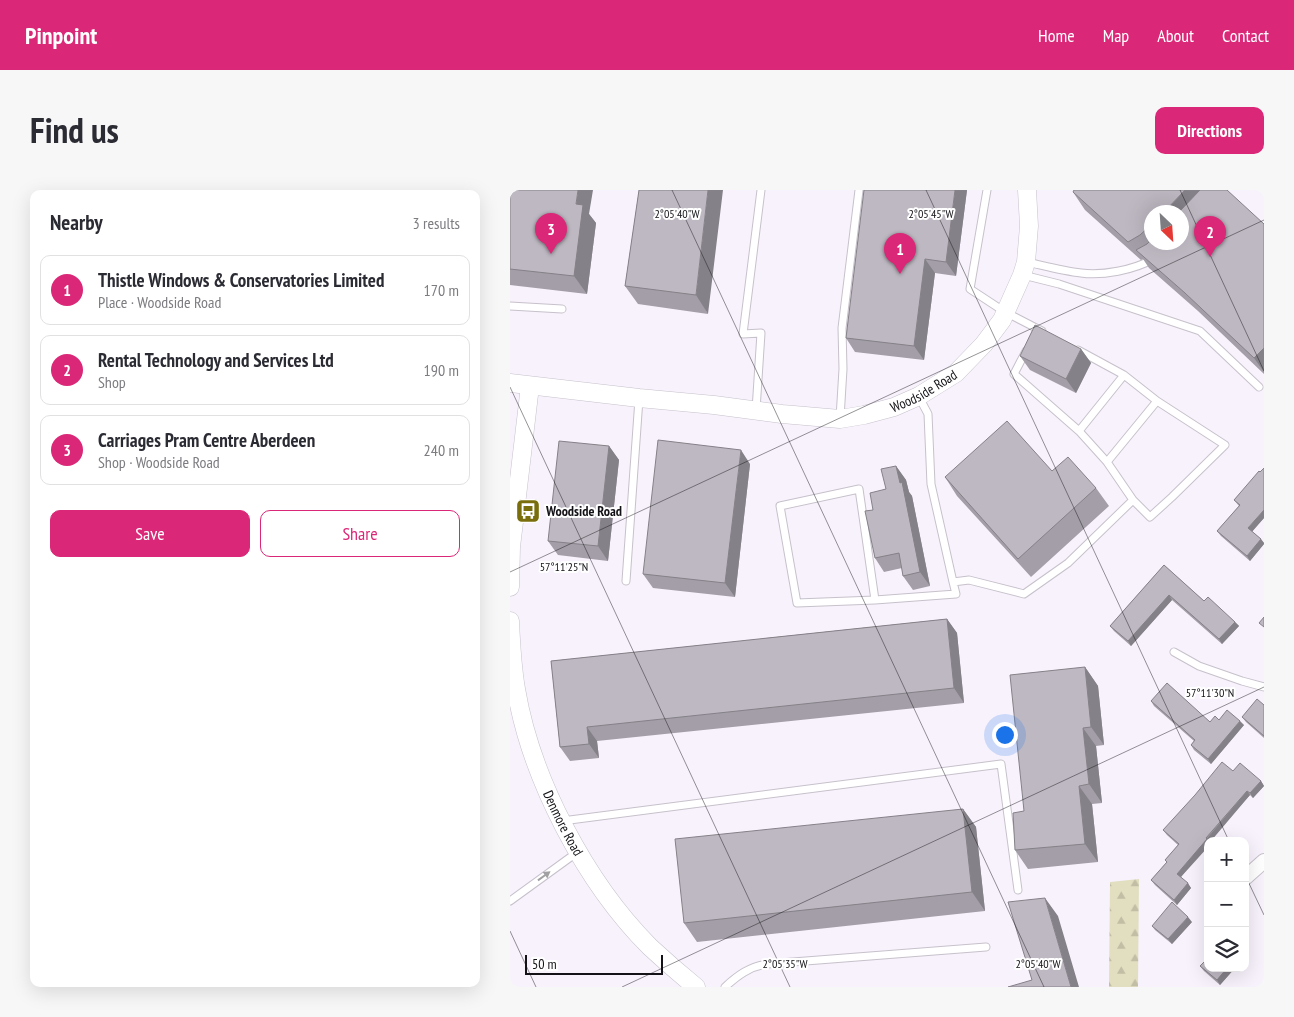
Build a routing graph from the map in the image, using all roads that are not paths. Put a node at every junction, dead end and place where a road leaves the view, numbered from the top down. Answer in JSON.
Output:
{"nodes":[{"id":1,"x":760,"y":190,"type":"edge"},
{"id":2,"x":859,"y":190,"type":"edge"},
{"id":3,"x":987,"y":190,"type":"edge"},
{"id":4,"x":1027,"y":190,"type":"edge"},
{"id":5,"x":1161,"y":252,"type":"edge"},
{"id":6,"x":1024,"y":268,"type":"junction"},
{"id":7,"x":510,"y":306,"type":"edge"},
{"id":8,"x":562,"y":309,"type":"dead end"},
{"id":9,"x":1005,"y":312,"type":"junction"},
{"id":10,"x":1050,"y":335,"type":"edge"},
{"id":11,"x":1075,"y":348,"type":"edge"},
{"id":12,"x":1026,"y":350,"type":"edge"},
{"id":13,"x":1124,"y":376,"type":"junction"},
{"id":14,"x":510,"y":383,"type":"edge"},
{"id":15,"x":530,"y":386,"type":"junction"},
{"id":16,"x":1259,"y":387,"type":"dead end"},
{"id":17,"x":919,"y":396,"type":"junction"},
{"id":18,"x":639,"y":398,"type":"junction"},
{"id":19,"x":1158,"y":401,"type":"junction"},
{"id":20,"x":756,"y":410,"type":"junction"},
{"id":21,"x":840,"y":419,"type":"junction"},
{"id":22,"x":1079,"y":431,"type":"junction"},
{"id":23,"x":1107,"y":462,"type":"junction"},
{"id":24,"x":1133,"y":500,"type":"junction"},
{"id":25,"x":511,"y":547,"type":"edge"},
{"id":26,"x":626,"y":581,"type":"dead end"},
{"id":27,"x":953,"y":582,"type":"junction"},
{"id":28,"x":510,"y":587,"type":"edge"},
{"id":29,"x":874,"y":600,"type":"junction"},
{"id":30,"x":510,"y":621,"type":"edge"},
{"id":31,"x":1174,"y":652,"type":"dead end"},
{"id":32,"x":1264,"y":687,"type":"edge"},
{"id":33,"x":562,"y":821,"type":"junction"},
{"id":34,"x":578,"y":851,"type":"junction"},
{"id":35,"x":1264,"y":861,"type":"edge"},
{"id":36,"x":1249,"y":874,"type":"edge"},
{"id":37,"x":1018,"y":890,"type":"dead end"},
{"id":38,"x":510,"y":901,"type":"edge"},
{"id":39,"x":986,"y":947,"type":"dead end"},
{"id":40,"x":696,"y":987,"type":"edge"},
{"id":41,"x":725,"y":987,"type":"edge"}],
"edges":[{"from":1,"to":20,"type":"lane"},
{"from":2,"to":21,"type":"lane"},
{"from":3,"to":9,"type":"lane"},
{"from":4,"to":6,"type":"street","name":"Woodside Road"},
{"from":5,"to":6,"type":"lane"},
{"from":6,"to":9,"type":"street","name":"Woodside Road"},
{"from":6,"to":16,"type":"lane"},
{"from":7,"to":8,"type":"lane"},
{"from":9,"to":10,"type":"lane"},
{"from":9,"to":17,"type":"street","name":"Woodside Road"},
{"from":11,"to":13,"type":"lane"},
{"from":12,"to":22,"type":"lane"},
{"from":13,"to":19,"type":"lane"},
{"from":13,"to":22,"type":"lane"},
{"from":14,"to":15,"type":"street","name":"Woodside Road"},
{"from":15,"to":18,"type":"street","name":"Woodside Road"},
{"from":15,"to":25,"type":"street"},
{"from":17,"to":21,"type":"street","name":"Woodside Road"},
{"from":17,"to":27,"type":"lane"},
{"from":18,"to":20,"type":"street","name":"Woodside Road"},
{"from":18,"to":26,"type":"lane"},
{"from":19,"to":23,"type":"lane"},
{"from":19,"to":24,"type":"lane"},
{"from":20,"to":21,"type":"street","name":"Woodside Road"},
{"from":22,"to":23,"type":"lane"},
{"from":23,"to":24,"type":"lane"},
{"from":24,"to":27,"type":"lane"},
{"from":25,"to":28,"type":"street"},
{"from":27,"to":29,"type":"lane"},
{"from":29,"to":29,"type":"lane"},
{"from":30,"to":33,"type":"street","name":"Denmore Road"},
{"from":31,"to":32,"type":"lane"},
{"from":33,"to":34,"type":"street","name":"Denmore Road"},
{"from":33,"to":37,"type":"lane"},
{"from":38,"to":34,"type":"lane","one_way":true},
{"from":34,"to":40,"type":"street","name":"Denmore Road"},
{"from":35,"to":36,"type":"street"},
{"from":39,"to":41,"type":"lane"}]}
